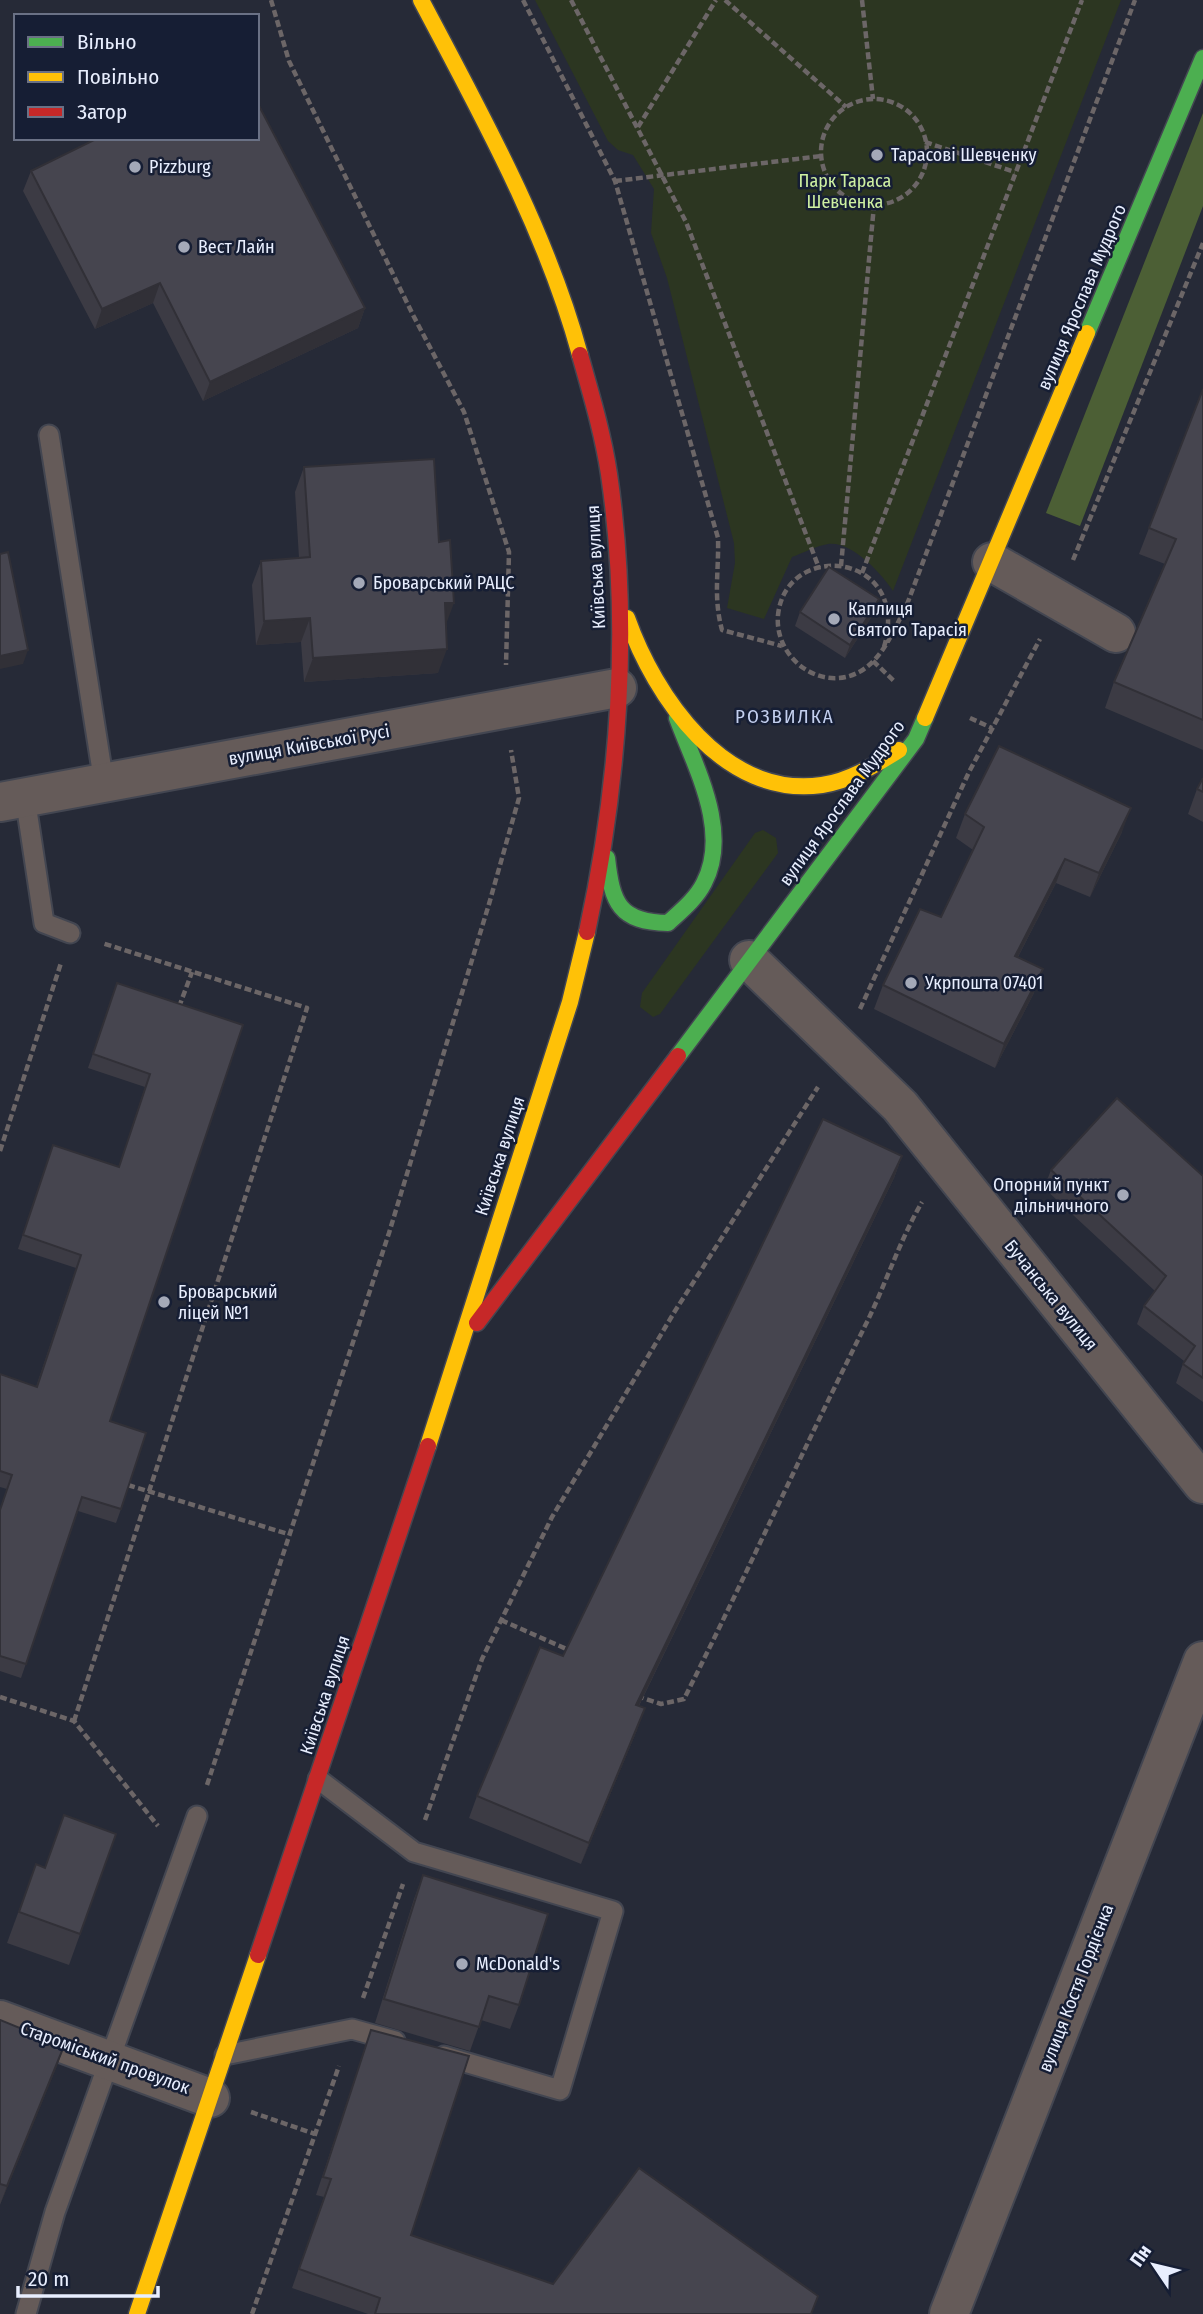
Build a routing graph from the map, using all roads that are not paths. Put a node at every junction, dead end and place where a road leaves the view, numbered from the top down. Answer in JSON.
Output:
{"nodes":[{"id":1,"x":421,"y":0,"type":"edge"},
{"id":2,"x":1203,"y":58,"type":"edge"},
{"id":3,"x":49,"y":436,"type":"dead end"},
{"id":4,"x":992,"y":562,"type":"junction"},
{"id":5,"x":620,"y":595,"type":"junction"},
{"id":6,"x":1116,"y":633,"type":"dead end"},
{"id":7,"x":617,"y":688,"type":"junction"},
{"id":8,"x":676,"y":713,"type":"junction"},
{"id":9,"x":916,"y":739,"type":"junction"},
{"id":10,"x":104,"y":783,"type":"junction"},
{"id":11,"x":13,"y":800,"type":"edge"},
{"id":12,"x":605,"y":831,"type":"junction"},
{"id":13,"x":70,"y":933,"type":"road end"},
{"id":14,"x":749,"y":960,"type":"junction"},
{"id":15,"x":459,"y":1348,"type":"junction"},
{"id":16,"x":1203,"y":1483,"type":"edge"},
{"id":17,"x":1203,"y":1661,"type":"edge"},
{"id":18,"x":318,"y":1779,"type":"junction"},
{"id":19,"x":197,"y":1816,"type":"road end"},
{"id":20,"x":0,"y":2020,"type":"edge"},
{"id":21,"x":225,"y":2055,"type":"junction"},
{"id":22,"x":112,"y":2059,"type":"junction"},
{"id":23,"x":211,"y":2098,"type":"junction"},
{"id":24,"x":26,"y":2314,"type":"edge"},
{"id":25,"x":137,"y":2314,"type":"edge"},
{"id":26,"x":948,"y":2314,"type":"edge"}],
"edges":[{"from":1,"to":5,"type":"main road","name":"Київська вулиця"},
{"from":2,"to":4,"type":"main road","name":"вулиця Ярослава Мудрого"},
{"from":3,"to":10,"type":"lane"},
{"from":4,"to":6,"type":"street"},
{"from":4,"to":9,"type":"main road","name":"вулиця Ярослава Мудрого"},
{"from":5,"to":7,"type":"main road","name":"Київська вулиця"},
{"from":5,"to":8,"type":"main road"},
{"from":7,"to":10,"type":"street","name":"вулиця Київської Русі"},
{"from":7,"to":12,"type":"main road","name":"Київська вулиця"},
{"from":8,"to":9,"type":"main road"},
{"from":8,"to":12,"type":"main road"},
{"from":9,"to":14,"type":"main road","name":"вулиця Ярослава Мудрого"},
{"from":10,"to":11,"type":"street","name":"вулиця Київської Русі"},
{"from":11,"to":13,"type":"lane"},
{"from":12,"to":15,"type":"main road","name":"Київська вулиця"},
{"from":14,"to":15,"type":"main road","name":"вулиця Ярослава Мудрого"},
{"from":14,"to":16,"type":"street","name":"Бучанська вулиця"},
{"from":15,"to":18,"type":"main road","name":"Київська вулиця"},
{"from":17,"to":26,"type":"street","name":"вулиця Костя Гордієнка"},
{"from":18,"to":21,"type":"main road","name":"Київська вулиця"},
{"from":18,"to":21,"type":"lane"},
{"from":19,"to":22,"type":"lane"},
{"from":20,"to":22,"type":"street","name":"Староміський провулок"},
{"from":21,"to":23,"type":"main road","name":"Київська вулиця"},
{"from":22,"to":23,"type":"street","name":"Староміський провулок"},
{"from":22,"to":24,"type":"lane"},
{"from":23,"to":25,"type":"main road","name":"Київська вулиця"}]}
